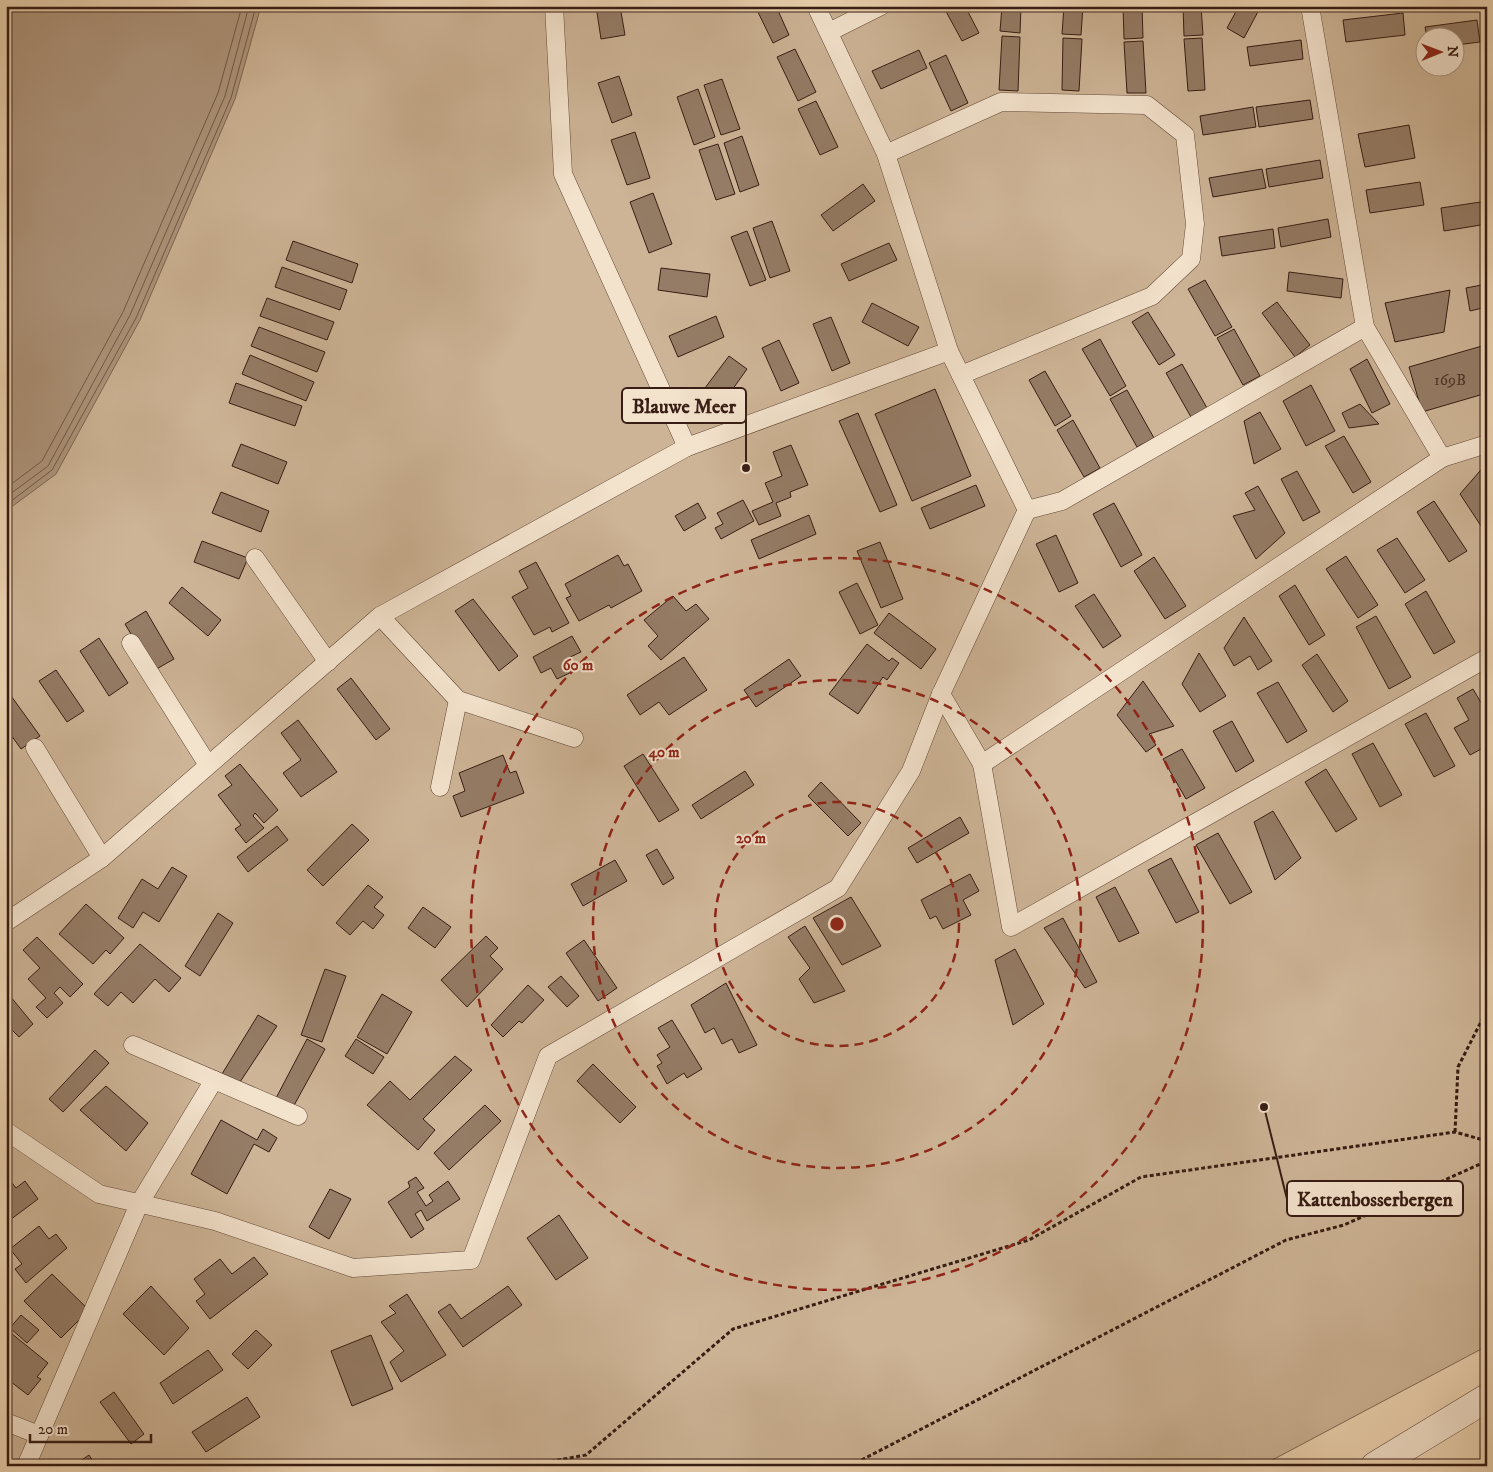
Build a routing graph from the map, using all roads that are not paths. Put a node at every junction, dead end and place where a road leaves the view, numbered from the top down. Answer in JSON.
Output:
{"nodes":[{"id":1,"x":554,"y":6,"type":"edge"},
{"id":2,"x":816,"y":6,"type":"edge"},
{"id":3,"x":881,"y":6,"type":"edge"},
{"id":4,"x":1310,"y":6,"type":"edge"},
{"id":5,"x":829,"y":32,"type":"junction"},
{"id":6,"x":886,"y":154,"type":"junction"},
{"id":7,"x":1365,"y":327,"type":"junction"},
{"id":8,"x":949,"y":351,"type":"junction"},
{"id":9,"x":961,"y":375,"type":"junction"},
{"id":10,"x":1487,"y":444,"type":"edge"},
{"id":11,"x":687,"y":447,"type":"junction"},
{"id":12,"x":1442,"y":458,"type":"junction"},
{"id":13,"x":1027,"y":510,"type":"junction"},
{"id":14,"x":255,"y":558,"type":"dead end"},
{"id":15,"x":380,"y":616,"type":"junction"},
{"id":16,"x":131,"y":643,"type":"dead end"},
{"id":17,"x":1487,"y":658,"type":"edge"},
{"id":18,"x":328,"y":662,"type":"junction"},
{"id":19,"x":941,"y":694,"type":"junction"},
{"id":20,"x":458,"y":700,"type":"junction"},
{"id":21,"x":574,"y":738,"type":"dead end"},
{"id":22,"x":35,"y":748,"type":"dead end"},
{"id":23,"x":982,"y":764,"type":"junction"},
{"id":24,"x":208,"y":765,"type":"junction"},
{"id":25,"x":440,"y":787,"type":"dead end"},
{"id":26,"x":102,"y":858,"type":"junction"},
{"id":27,"x":6,"y":922,"type":"edge"},
{"id":28,"x":133,"y":1045,"type":"dead end"},
{"id":29,"x":214,"y":1080,"type":"junction"},
{"id":30,"x":298,"y":1116,"type":"dead end"},
{"id":31,"x":6,"y":1131,"type":"edge"},
{"id":32,"x":140,"y":1204,"type":"junction"},
{"id":33,"x":1487,"y":1398,"type":"edge"},
{"id":34,"x":6,"y":1422,"type":"edge"},
{"id":35,"x":39,"y":1435,"type":"junction"},
{"id":36,"x":26,"y":1466,"type":"edge"},
{"id":37,"x":1375,"y":1466,"type":"edge"}],
"edges":[{"from":1,"to":11,"type":"lane"},
{"from":2,"to":5,"type":"lane"},
{"from":3,"to":5,"type":"lane"},
{"from":4,"to":7,"type":"lane"},
{"from":5,"to":6,"type":"lane"},
{"from":6,"to":8,"type":"lane"},
{"from":6,"to":9,"type":"lane"},
{"from":7,"to":12,"type":"lane"},
{"from":7,"to":13,"type":"lane"},
{"from":8,"to":9,"type":"lane"},
{"from":8,"to":11,"type":"lane"},
{"from":9,"to":13,"type":"lane"},
{"from":10,"to":12,"type":"lane"},
{"from":11,"to":15,"type":"lane"},
{"from":12,"to":23,"type":"lane"},
{"from":13,"to":19,"type":"lane"},
{"from":14,"to":18,"type":"lane"},
{"from":15,"to":18,"type":"lane"},
{"from":15,"to":20,"type":"lane"},
{"from":16,"to":24,"type":"lane"},
{"from":17,"to":23,"type":"lane"},
{"from":18,"to":24,"type":"lane"},
{"from":19,"to":23,"type":"lane"},
{"from":19,"to":32,"type":"lane"},
{"from":20,"to":21,"type":"lane"},
{"from":20,"to":25,"type":"lane"},
{"from":22,"to":26,"type":"lane"},
{"from":24,"to":26,"type":"lane"},
{"from":26,"to":27,"type":"lane"},
{"from":28,"to":29,"type":"lane"},
{"from":29,"to":30,"type":"lane"},
{"from":29,"to":32,"type":"lane"},
{"from":31,"to":32,"type":"lane"},
{"from":32,"to":35,"type":"lane"},
{"from":33,"to":37,"type":"street"},
{"from":34,"to":35,"type":"lane"},
{"from":35,"to":36,"type":"lane"}]}
